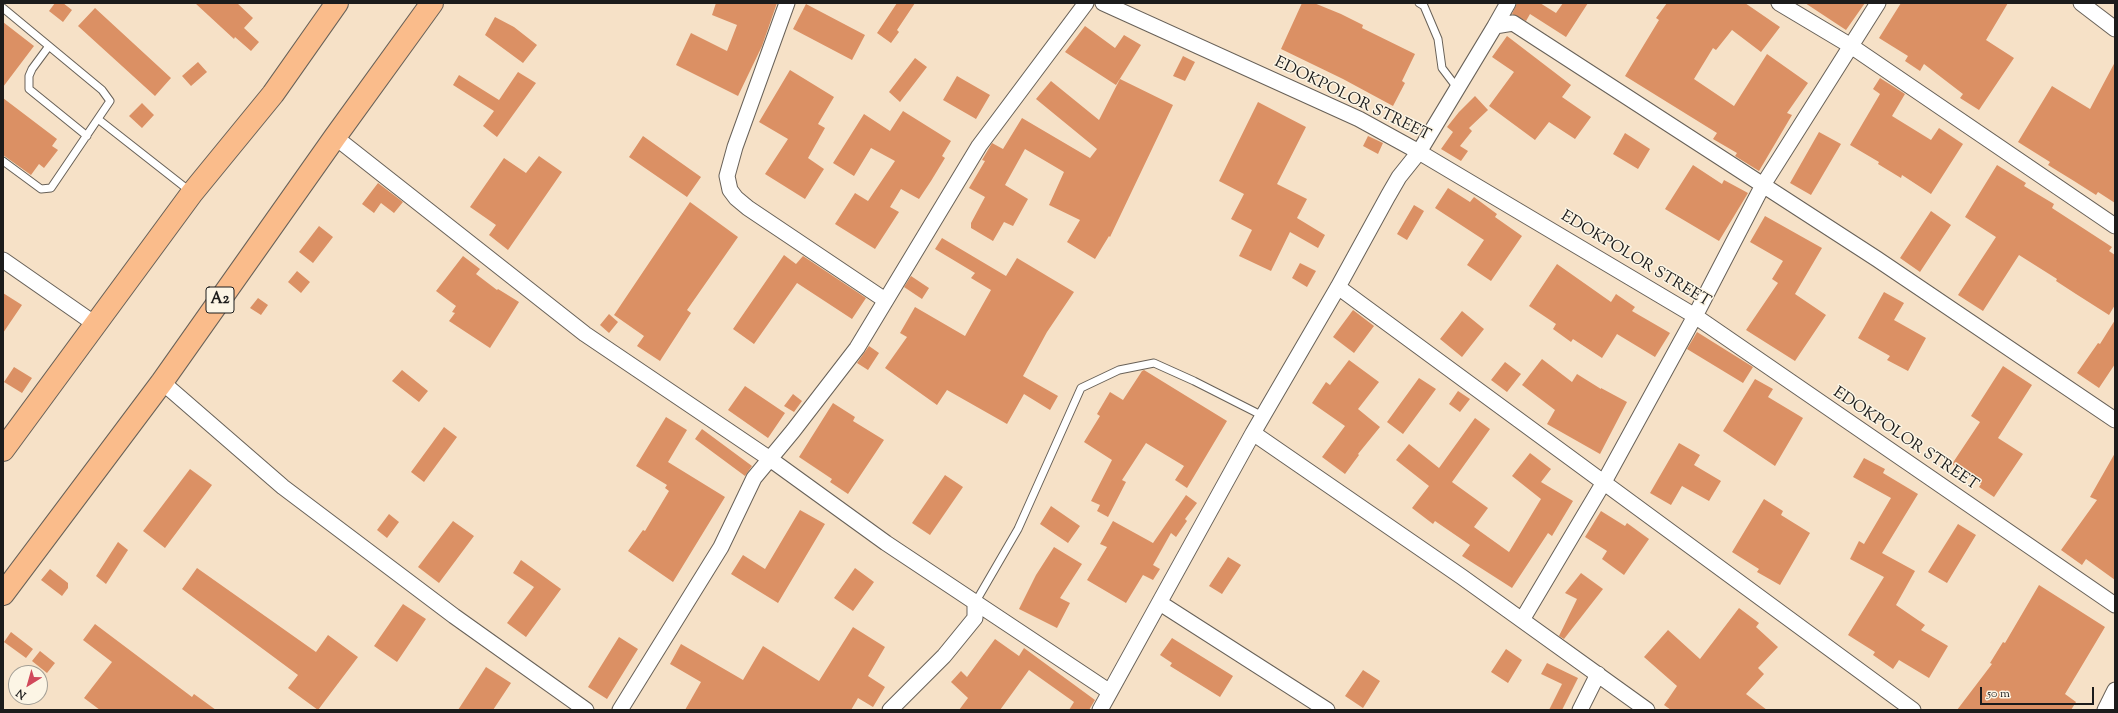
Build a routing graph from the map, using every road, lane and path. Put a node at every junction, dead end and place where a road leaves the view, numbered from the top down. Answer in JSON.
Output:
{"nodes":[{"id":1,"x":337,"y":3,"type":"edge"},
{"id":2,"x":432,"y":3,"type":"edge"},
{"id":3,"x":787,"y":3,"type":"edge"},
{"id":4,"x":1086,"y":3,"type":"edge"},
{"id":5,"x":1103,"y":3,"type":"edge"},
{"id":6,"x":1419,"y":3,"type":"edge"},
{"id":7,"x":1508,"y":3,"type":"edge"},
{"id":8,"x":1779,"y":3,"type":"edge"},
{"id":9,"x":1878,"y":3,"type":"edge"},
{"id":10,"x":2081,"y":3,"type":"edge"},
{"id":11,"x":3,"y":8,"type":"edge"},
{"id":12,"x":1496,"y":26,"type":"junction"},
{"id":13,"x":2115,"y":29,"type":"edge"},
{"id":14,"x":49,"y":46,"type":"junction"},
{"id":15,"x":1851,"y":46,"type":"junction"},
{"id":16,"x":1458,"y":89,"type":"junction"},
{"id":17,"x":98,"y":119,"type":"junction"},
{"id":18,"x":88,"y":136,"type":"junction"},
{"id":19,"x":335,"y":137,"type":"junction"},
{"id":20,"x":1419,"y":152,"type":"junction"},
{"id":21,"x":3,"y":161,"type":"edge"},
{"id":22,"x":1764,"y":185,"type":"junction"},
{"id":23,"x":192,"y":193,"type":"junction"},
{"id":24,"x":2115,"y":226,"type":"edge"},
{"id":25,"x":3,"y":260,"type":"edge"},
{"id":26,"x":1338,"y":287,"type":"junction"},
{"id":27,"x":885,"y":300,"type":"junction"},
{"id":28,"x":1695,"y":316,"type":"junction"},
{"id":29,"x":95,"y":324,"type":"junction"},
{"id":30,"x":162,"y":382,"type":"junction"},
{"id":31,"x":1263,"y":416,"type":"junction"},
{"id":32,"x":2115,"y":420,"type":"edge"},
{"id":33,"x":1253,"y":433,"type":"junction"},
{"id":34,"x":3,"y":450,"type":"edge"},
{"id":35,"x":770,"y":459,"type":"junction"},
{"id":36,"x":1604,"y":482,"type":"junction"},
{"id":37,"x":3,"y":594,"type":"edge"},
{"id":38,"x":975,"y":602,"type":"junction"},
{"id":39,"x":1160,"y":603,"type":"junction"},
{"id":40,"x":2115,"y":605,"type":"edge"},
{"id":41,"x":1522,"y":620,"type":"junction"},
{"id":42,"x":1598,"y":674,"type":"junction"},
{"id":43,"x":2115,"y":690,"type":"edge"},
{"id":44,"x":1110,"y":692,"type":"junction"},
{"id":45,"x":586,"y":710,"type":"edge"},
{"id":46,"x":620,"y":710,"type":"edge"},
{"id":47,"x":890,"y":710,"type":"edge"},
{"id":48,"x":1100,"y":710,"type":"edge"},
{"id":49,"x":1327,"y":710,"type":"edge"},
{"id":50,"x":1580,"y":710,"type":"edge"},
{"id":51,"x":1647,"y":710,"type":"edge"},
{"id":52,"x":1913,"y":710,"type":"edge"},
{"id":53,"x":2105,"y":710,"type":"edge"}],
"edges":[{"from":1,"to":23,"type":"highway"},
{"from":2,"to":19,"type":"highway","number":"A2"},
{"from":3,"to":27,"type":"street"},
{"from":4,"to":27,"type":"street"},
{"from":5,"to":20,"type":"street","name":"EDOKPOLOR STREET"},
{"from":6,"to":16,"type":"lane"},
{"from":7,"to":12,"type":"street"},
{"from":8,"to":15,"type":"street"},
{"from":9,"to":15,"type":"street"},
{"from":10,"to":13,"type":"street"},
{"from":11,"to":14,"type":"lane"},
{"from":12,"to":16,"type":"street"},
{"from":12,"to":22,"type":"street"},
{"from":14,"to":17,"type":"lane"},
{"from":14,"to":18,"type":"lane"},
{"from":15,"to":22,"type":"street"},
{"from":15,"to":24,"type":"street"},
{"from":16,"to":20,"type":"street"},
{"from":17,"to":18,"type":"lane"},
{"from":17,"to":23,"type":"lane"},
{"from":18,"to":21,"type":"lane"},
{"from":19,"to":30,"type":"highway","number":"A2"},
{"from":19,"to":35,"type":"street"},
{"from":20,"to":26,"type":"street"},
{"from":20,"to":28,"type":"street","name":"EDOKPOLOR STREET"},
{"from":22,"to":28,"type":"street"},
{"from":22,"to":32,"type":"street"},
{"from":23,"to":29,"type":"highway"},
{"from":25,"to":29,"type":"street"},
{"from":26,"to":31,"type":"street"},
{"from":26,"to":36,"type":"street"},
{"from":27,"to":35,"type":"street"},
{"from":28,"to":36,"type":"street"},
{"from":28,"to":40,"type":"street","name":"EDOKPOLOR STREET"},
{"from":29,"to":34,"type":"highway"},
{"from":30,"to":37,"type":"highway","number":"A2"},
{"from":30,"to":45,"type":"street"},
{"from":31,"to":33,"type":"street"},
{"from":31,"to":38,"type":"lane"},
{"from":33,"to":39,"type":"street"},
{"from":33,"to":41,"type":"street"},
{"from":35,"to":38,"type":"street"},
{"from":35,"to":46,"type":"street"},
{"from":36,"to":41,"type":"street"},
{"from":36,"to":52,"type":"street"},
{"from":38,"to":44,"type":"street"},
{"from":38,"to":47,"type":"street"},
{"from":39,"to":44,"type":"street"},
{"from":39,"to":49,"type":"street"},
{"from":41,"to":42,"type":"street"},
{"from":42,"to":50,"type":"street"},
{"from":42,"to":51,"type":"street"},
{"from":43,"to":53,"type":"street"},
{"from":44,"to":48,"type":"street"}]}
